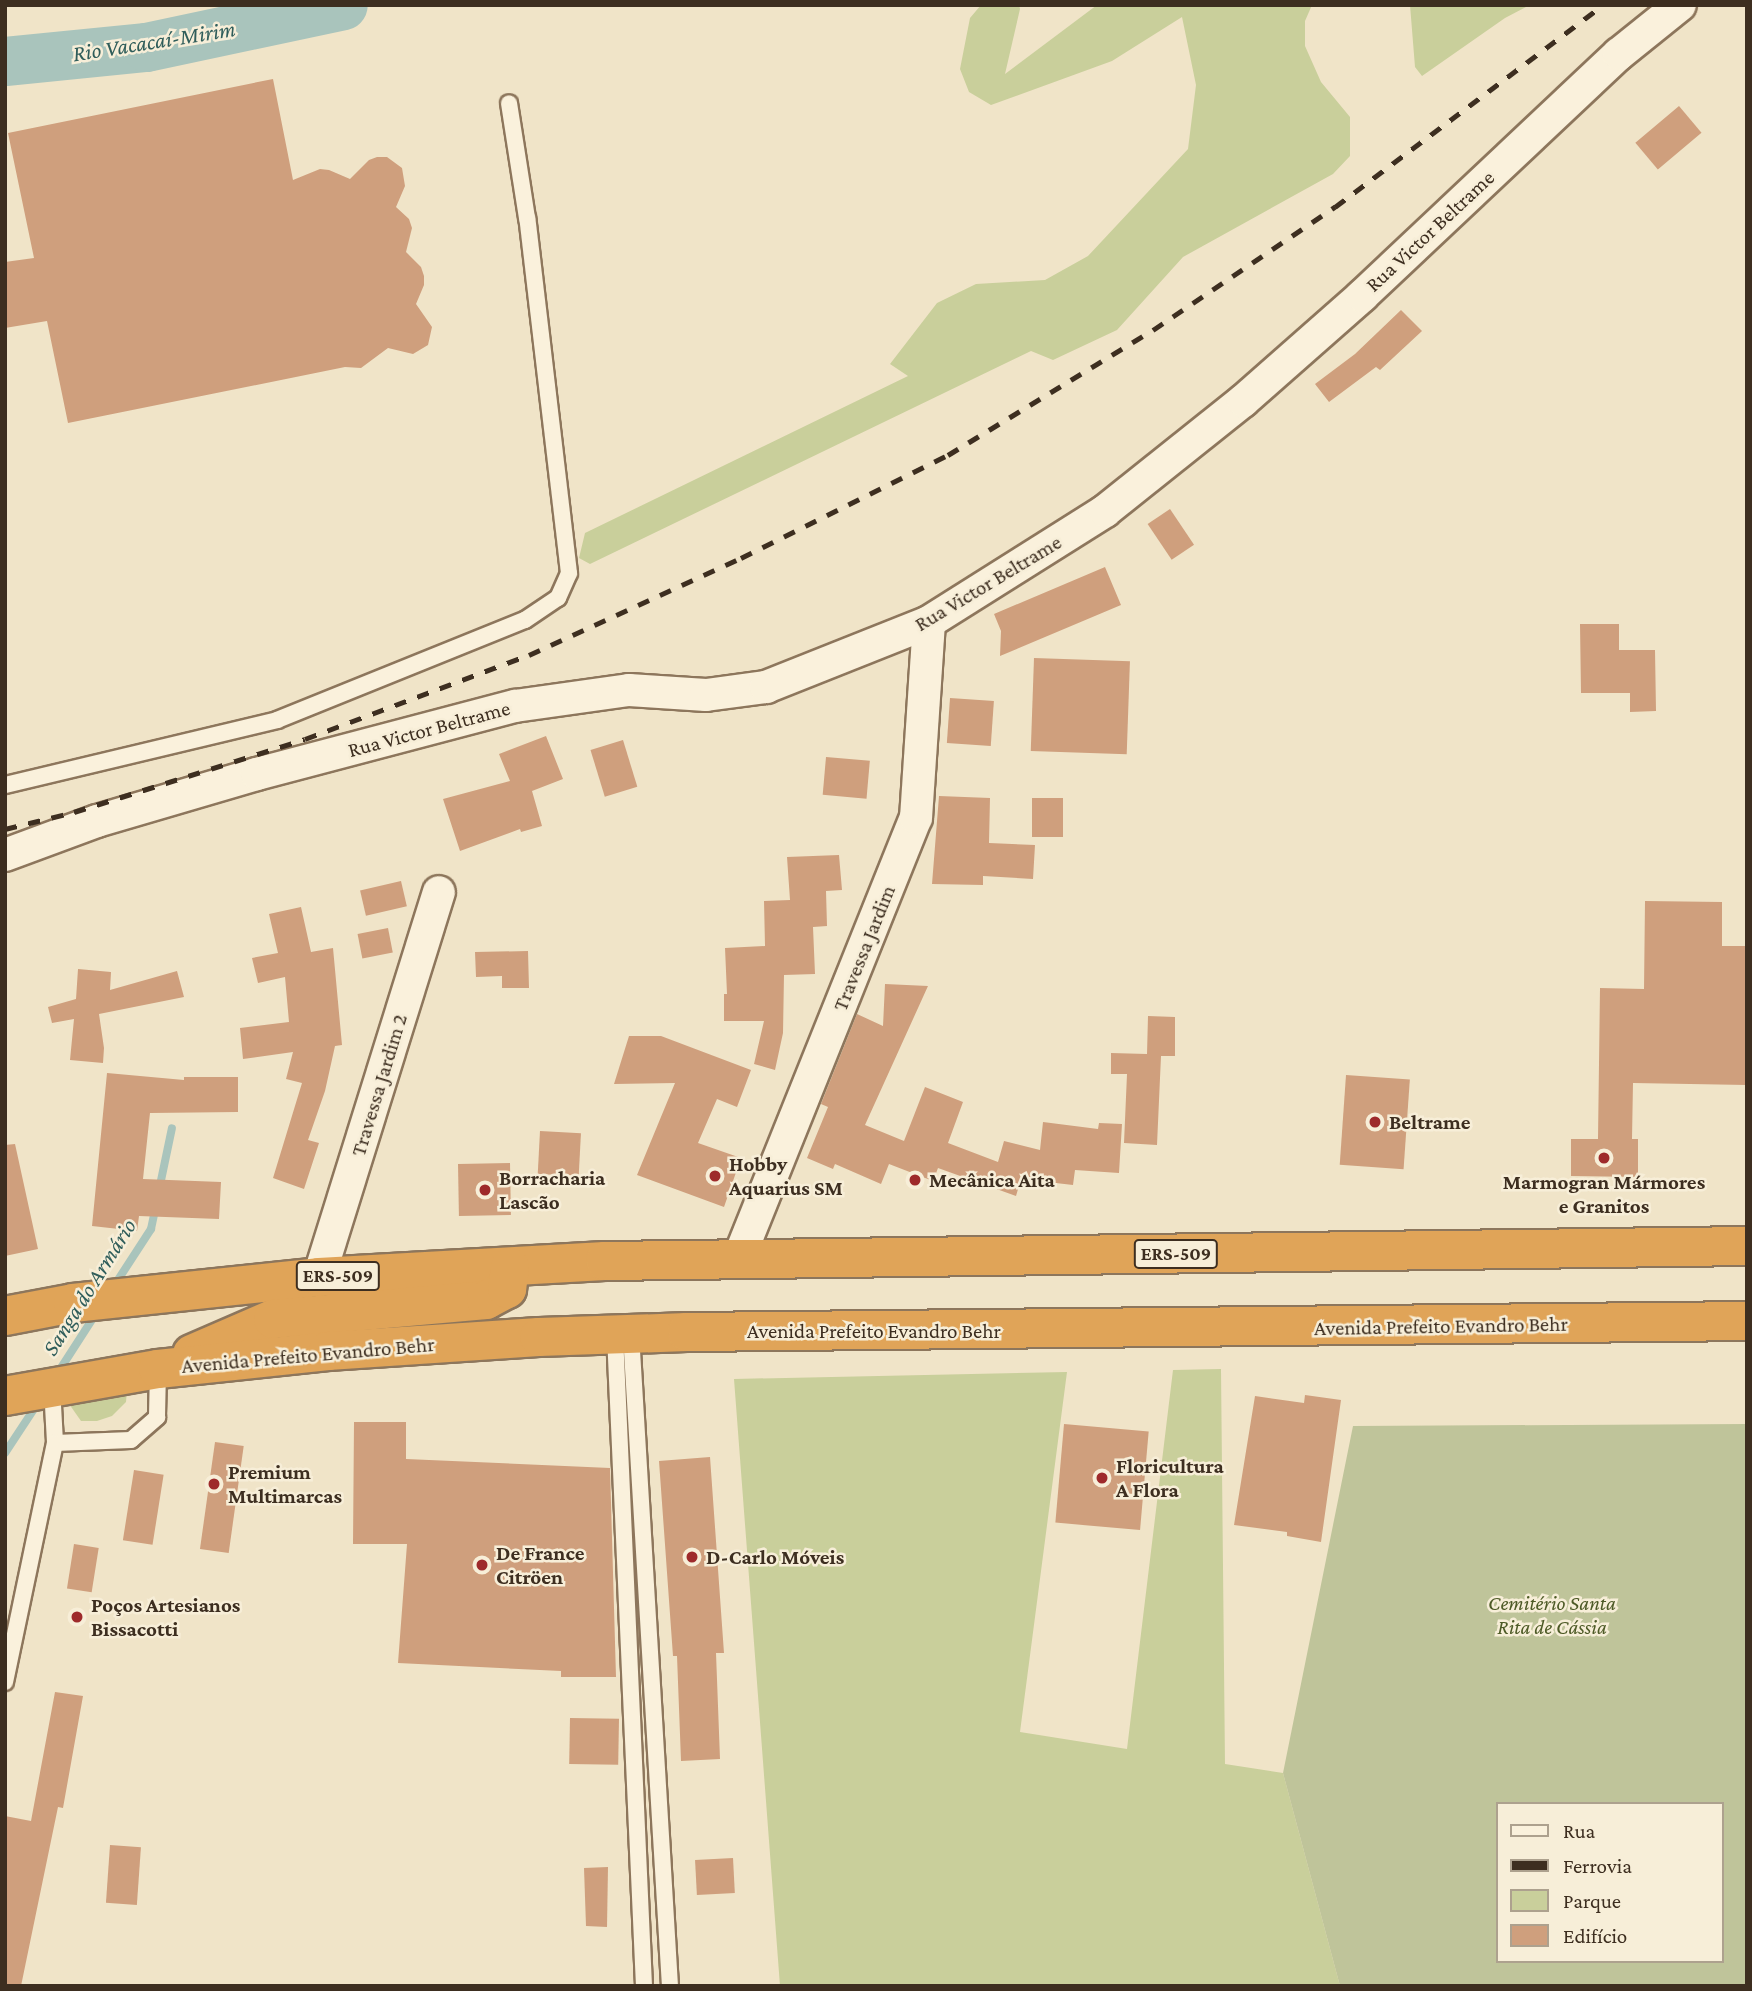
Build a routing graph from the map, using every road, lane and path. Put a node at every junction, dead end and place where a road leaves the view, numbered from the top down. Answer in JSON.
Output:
{"nodes":[{"id":1,"x":1680,"y":5,"type":"edge"},
{"id":2,"x":509,"y":103,"type":"dead end"},
{"id":3,"x":929,"y":622,"type":"junction"},
{"id":4,"x":5,"y":785,"type":"edge"},
{"id":5,"x":5,"y":855,"type":"edge"},
{"id":6,"x":439,"y":892,"type":"dead end"},
{"id":7,"x":1747,"y":1246,"type":"edge"},
{"id":8,"x":738,"y":1260,"type":"junction"},
{"id":9,"x":510,"y":1267,"type":"junction"},
{"id":10,"x":319,"y":1277,"type":"junction"},
{"id":11,"x":5,"y":1316,"type":"edge"},
{"id":12,"x":1747,"y":1321,"type":"edge"},
{"id":13,"x":623,"y":1334,"type":"junction"},
{"id":14,"x":158,"y":1368,"type":"junction"},
{"id":15,"x":52,"y":1386,"type":"junction"},
{"id":16,"x":5,"y":1396,"type":"edge"},
{"id":17,"x":55,"y":1443,"type":"junction"},
{"id":18,"x":5,"y":1682,"type":"edge"},
{"id":19,"x":644,"y":1986,"type":"edge"},
{"id":20,"x":670,"y":1986,"type":"edge"}],
"edges":[{"from":1,"to":3,"type":"street","name":"Rua Victor Beltrame"},
{"from":2,"to":4,"type":"lane"},
{"from":3,"to":5,"type":"street","name":"Rua Victor Beltrame"},
{"from":3,"to":8,"type":"street","name":"Travessa Jardim"},
{"from":6,"to":10,"type":"street","name":"Travessa Jardim 2"},
{"from":7,"to":8,"type":"highway","number":"ERS-509"},
{"from":8,"to":9,"type":"highway","number":"ERS-509"},
{"from":9,"to":10,"type":"highway","number":"ERS-509"},
{"from":9,"to":14,"type":"highway"},
{"from":10,"to":11,"type":"highway","number":"ERS-509"},
{"from":12,"to":13,"type":"highway","name":"Avenida Prefeito Evandro Behr"},
{"from":13,"to":14,"type":"highway","name":"Avenida Prefeito Evandro Behr"},
{"from":13,"to":19,"type":"lane"},
{"from":13,"to":20,"type":"lane"},
{"from":14,"to":15,"type":"highway","name":"Avenida Prefeito Evandro Behr"},
{"from":14,"to":17,"type":"lane"},
{"from":15,"to":16,"type":"highway","name":"Avenida Prefeito Evandro Behr"},
{"from":15,"to":17,"type":"lane"},
{"from":17,"to":18,"type":"lane"}]}
